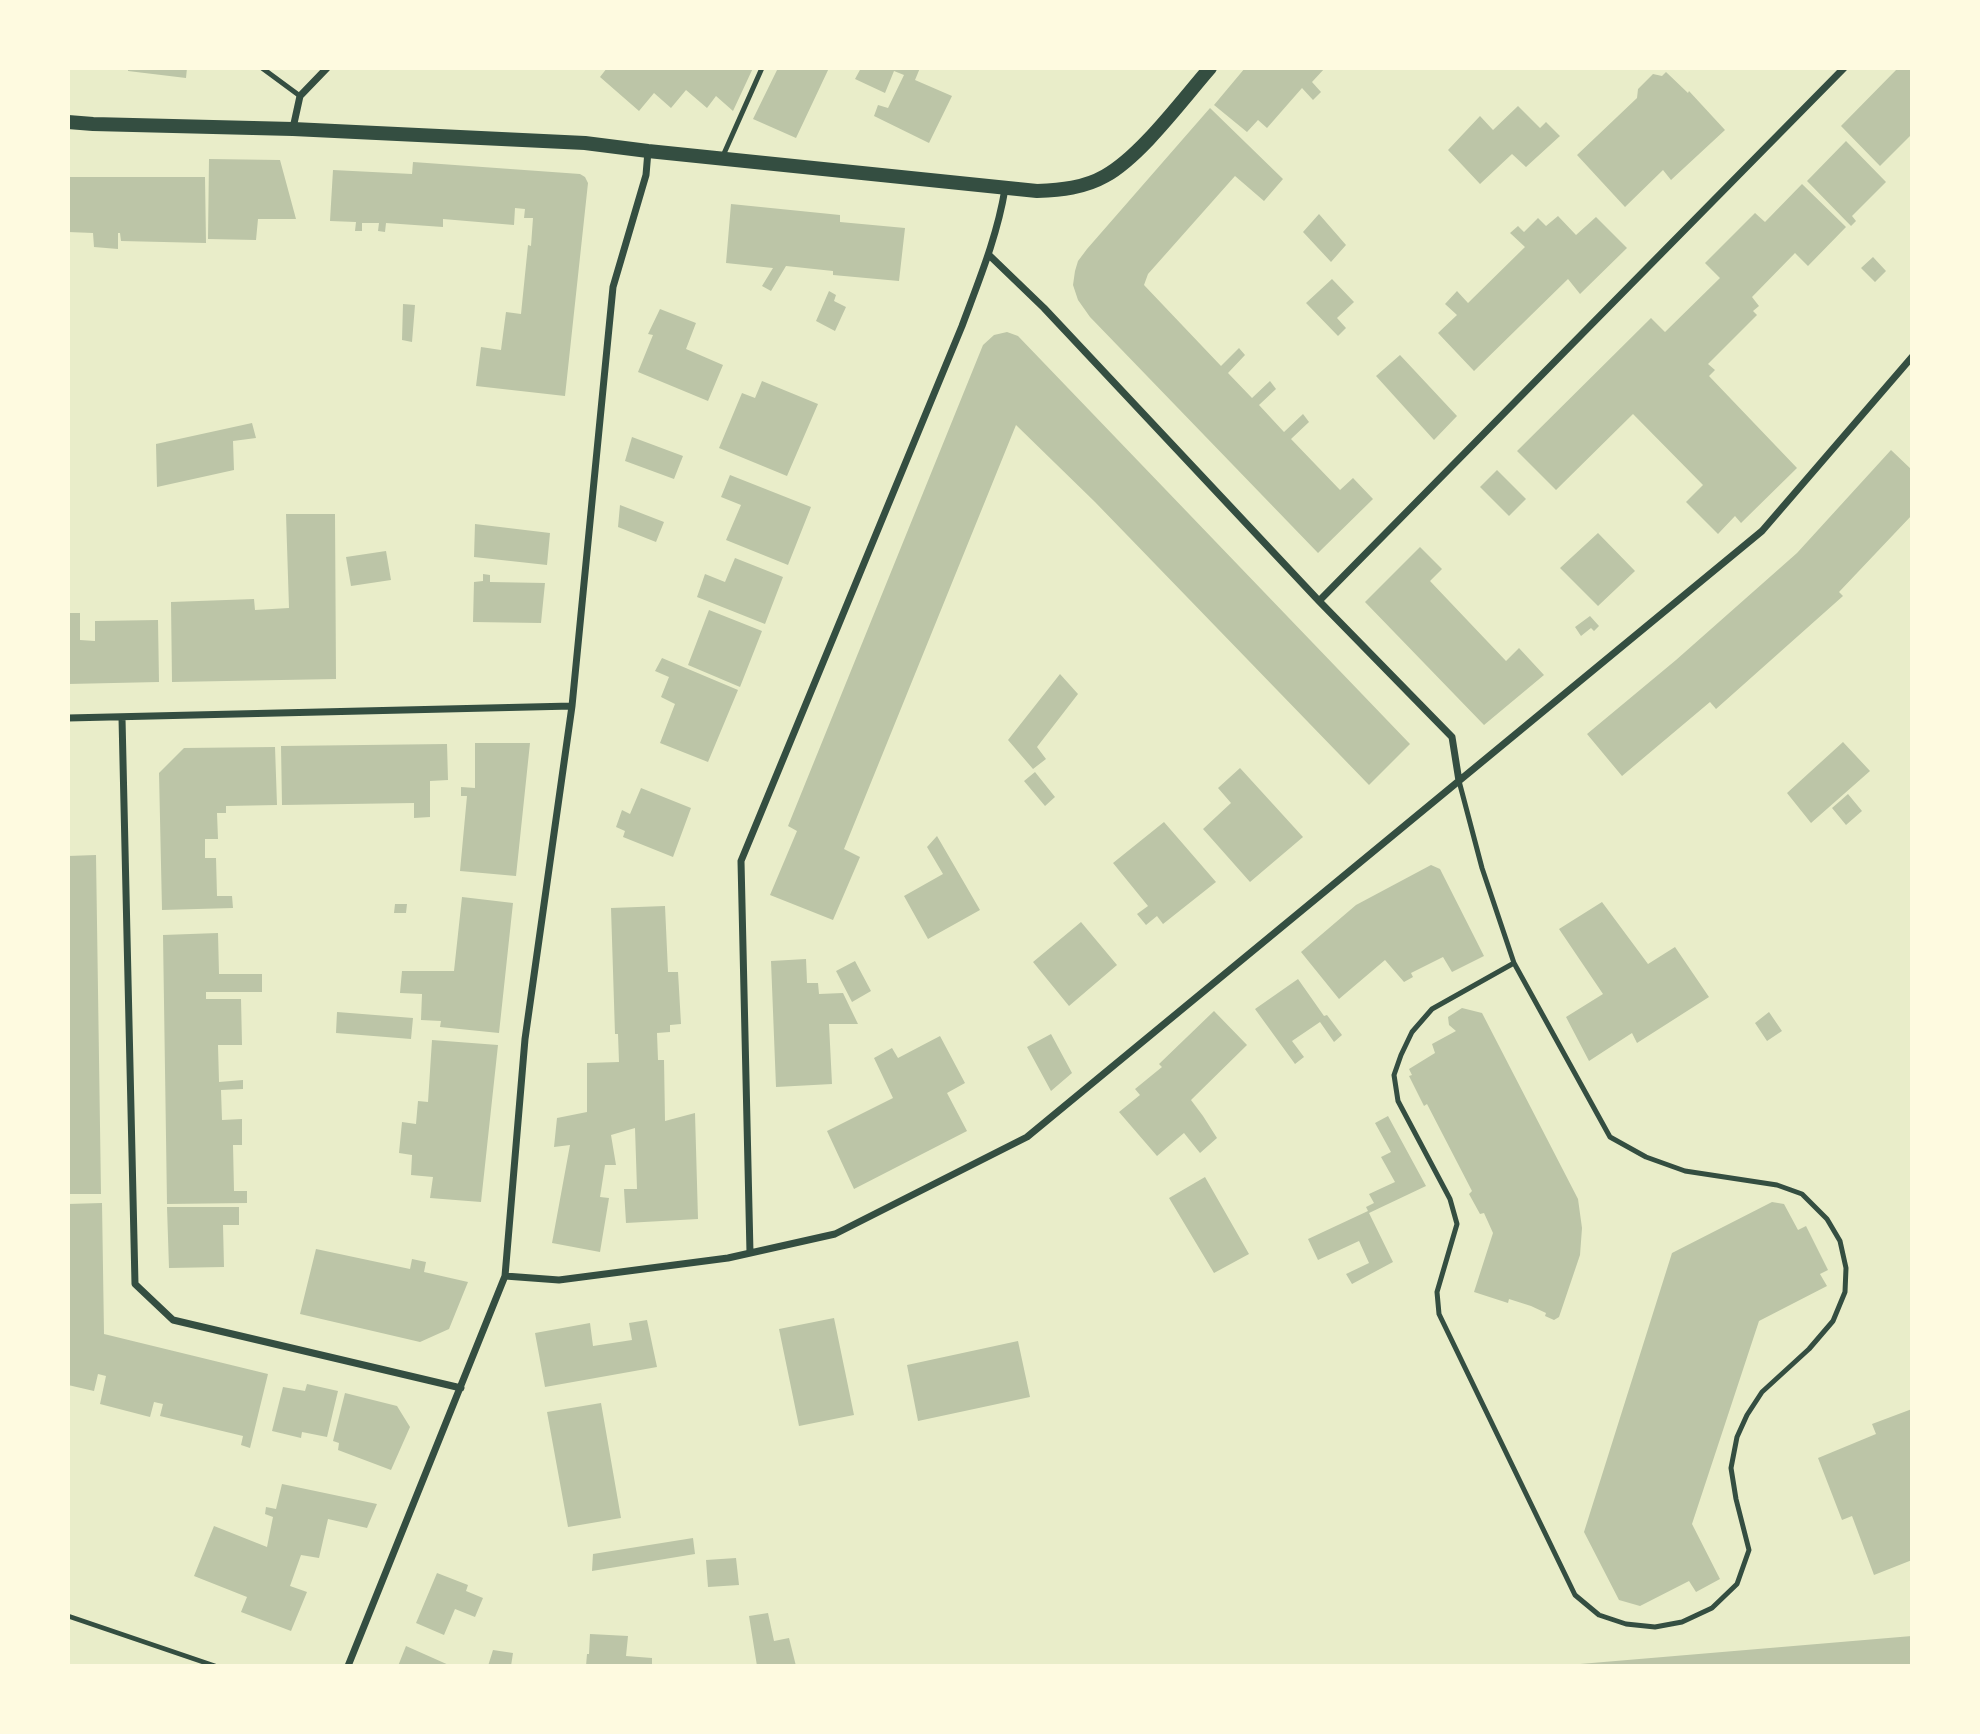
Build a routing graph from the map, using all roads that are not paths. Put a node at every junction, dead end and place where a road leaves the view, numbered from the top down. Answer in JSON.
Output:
{"nodes":[{"id":1,"x":262,"y":68,"type":"edge"},
{"id":2,"x":327,"y":68,"type":"edge"},
{"id":3,"x":762,"y":68,"type":"edge"},
{"id":4,"x":1210,"y":68,"type":"edge"},
{"id":5,"x":1844,"y":68,"type":"edge"},
{"id":6,"x":300,"y":96,"type":"junction"},
{"id":7,"x":68,"y":122,"type":"edge"},
{"id":8,"x":293,"y":129,"type":"junction"},
{"id":9,"x":648,"y":151,"type":"junction"},
{"id":10,"x":722,"y":158,"type":"junction"},
{"id":11,"x":1005,"y":189,"type":"junction"},
{"id":12,"x":989,"y":254,"type":"junction"},
{"id":13,"x":1912,"y":357,"type":"edge"},
{"id":14,"x":1319,"y":601,"type":"junction"},
{"id":15,"x":572,"y":706,"type":"junction"},
{"id":16,"x":68,"y":718,"type":"edge"},
{"id":17,"x":122,"y":718,"type":"junction"},
{"id":18,"x":1459,"y":781,"type":"junction"},
{"id":19,"x":1514,"y":963,"type":"junction"},
{"id":20,"x":750,"y":1253,"type":"junction"},
{"id":21,"x":505,"y":1276,"type":"junction"},
{"id":22,"x":461,"y":1388,"type":"junction"},
{"id":23,"x":348,"y":1666,"type":"edge"}],
"edges":[{"from":1,"to":6,"type":"lane"},
{"from":2,"to":6,"type":"street"},
{"from":3,"to":10,"type":"lane"},
{"from":4,"to":11,"type":"main road"},
{"from":5,"to":14,"type":"street"},
{"from":6,"to":8,"type":"street"},
{"from":7,"to":8,"type":"main road"},
{"from":8,"to":9,"type":"main road"},
{"from":9,"to":10,"type":"main road"},
{"from":9,"to":15,"type":"street"},
{"from":10,"to":11,"type":"main road"},
{"from":11,"to":12,"type":"street"},
{"from":12,"to":14,"type":"street"},
{"from":12,"to":20,"type":"street"},
{"from":13,"to":18,"type":"street"},
{"from":14,"to":18,"type":"street"},
{"from":15,"to":17,"type":"street"},
{"from":15,"to":21,"type":"street"},
{"from":16,"to":17,"type":"street"},
{"from":17,"to":22,"type":"street"},
{"from":18,"to":19,"type":"lane"},
{"from":18,"to":20,"type":"street"},
{"from":19,"to":19,"type":"lane"},
{"from":20,"to":21,"type":"street"},
{"from":21,"to":22,"type":"street"},
{"from":22,"to":23,"type":"street"}]}
